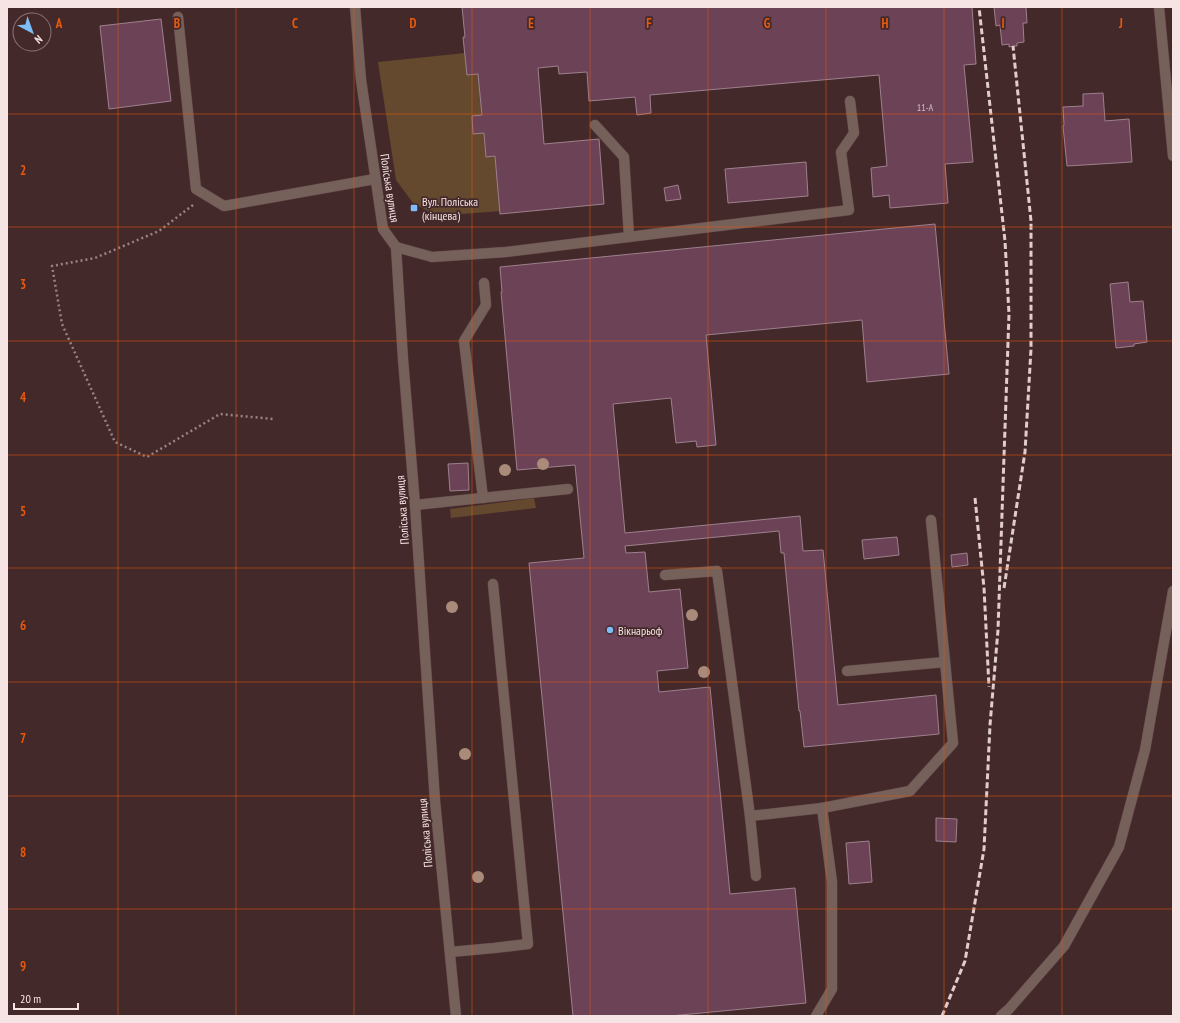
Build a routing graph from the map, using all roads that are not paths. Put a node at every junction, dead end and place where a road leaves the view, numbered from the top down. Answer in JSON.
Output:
{"nodes":[{"id":1,"x":355,"y":7,"type":"edge"},
{"id":2,"x":1159,"y":7,"type":"edge"},
{"id":3,"x":178,"y":17,"type":"dead end"},
{"id":4,"x":850,"y":101,"type":"dead end"},
{"id":5,"x":594,"y":125,"type":"dead end"},
{"id":6,"x":1173,"y":156,"type":"edge"},
{"id":7,"x":375,"y":179,"type":"junction"},
{"id":8,"x":630,"y":237,"type":"junction"},
{"id":9,"x":396,"y":247,"type":"junction"},
{"id":10,"x":484,"y":282,"type":"dead end"},
{"id":11,"x":568,"y":489,"type":"dead end"},
{"id":12,"x":483,"y":498,"type":"junction"},
{"id":13,"x":415,"y":505,"type":"junction"},
{"id":14,"x":931,"y":520,"type":"dead end"},
{"id":15,"x":665,"y":574,"type":"dead end"},
{"id":16,"x":493,"y":584,"type":"dead end"},
{"id":17,"x":1173,"y":591,"type":"edge"},
{"id":18,"x":945,"y":662,"type":"junction"},
{"id":19,"x":847,"y":671,"type":"dead end"},
{"id":20,"x":822,"y":808,"type":"junction"},
{"id":21,"x":750,"y":816,"type":"junction"},
{"id":22,"x":756,"y":876,"type":"dead end"},
{"id":23,"x":450,"y":952,"type":"junction"},
{"id":24,"x":456,"y":1016,"type":"edge"},
{"id":25,"x":816,"y":1016,"type":"edge"},
{"id":26,"x":1001,"y":1016,"type":"edge"}],
"edges":[{"from":1,"to":7,"type":"street","name":"Поліська вулиця"},
{"from":2,"to":6,"type":"street"},
{"from":3,"to":7,"type":"street"},
{"from":4,"to":8,"type":"street"},
{"from":5,"to":8,"type":"street"},
{"from":7,"to":9,"type":"street","name":"Поліська вулиця"},
{"from":8,"to":9,"type":"street"},
{"from":9,"to":13,"type":"street","name":"Поліська вулиця"},
{"from":10,"to":12,"type":"street"},
{"from":11,"to":12,"type":"street"},
{"from":12,"to":13,"type":"street"},
{"from":13,"to":23,"type":"street","name":"Поліська вулиця"},
{"from":14,"to":18,"type":"street"},
{"from":15,"to":21,"type":"street"},
{"from":16,"to":23,"type":"street"},
{"from":17,"to":26,"type":"street"},
{"from":18,"to":19,"type":"street"},
{"from":18,"to":20,"type":"street"},
{"from":20,"to":21,"type":"street"},
{"from":20,"to":25,"type":"street"},
{"from":21,"to":22,"type":"street"},
{"from":23,"to":24,"type":"street","name":"Поліська вулиця"}]}
